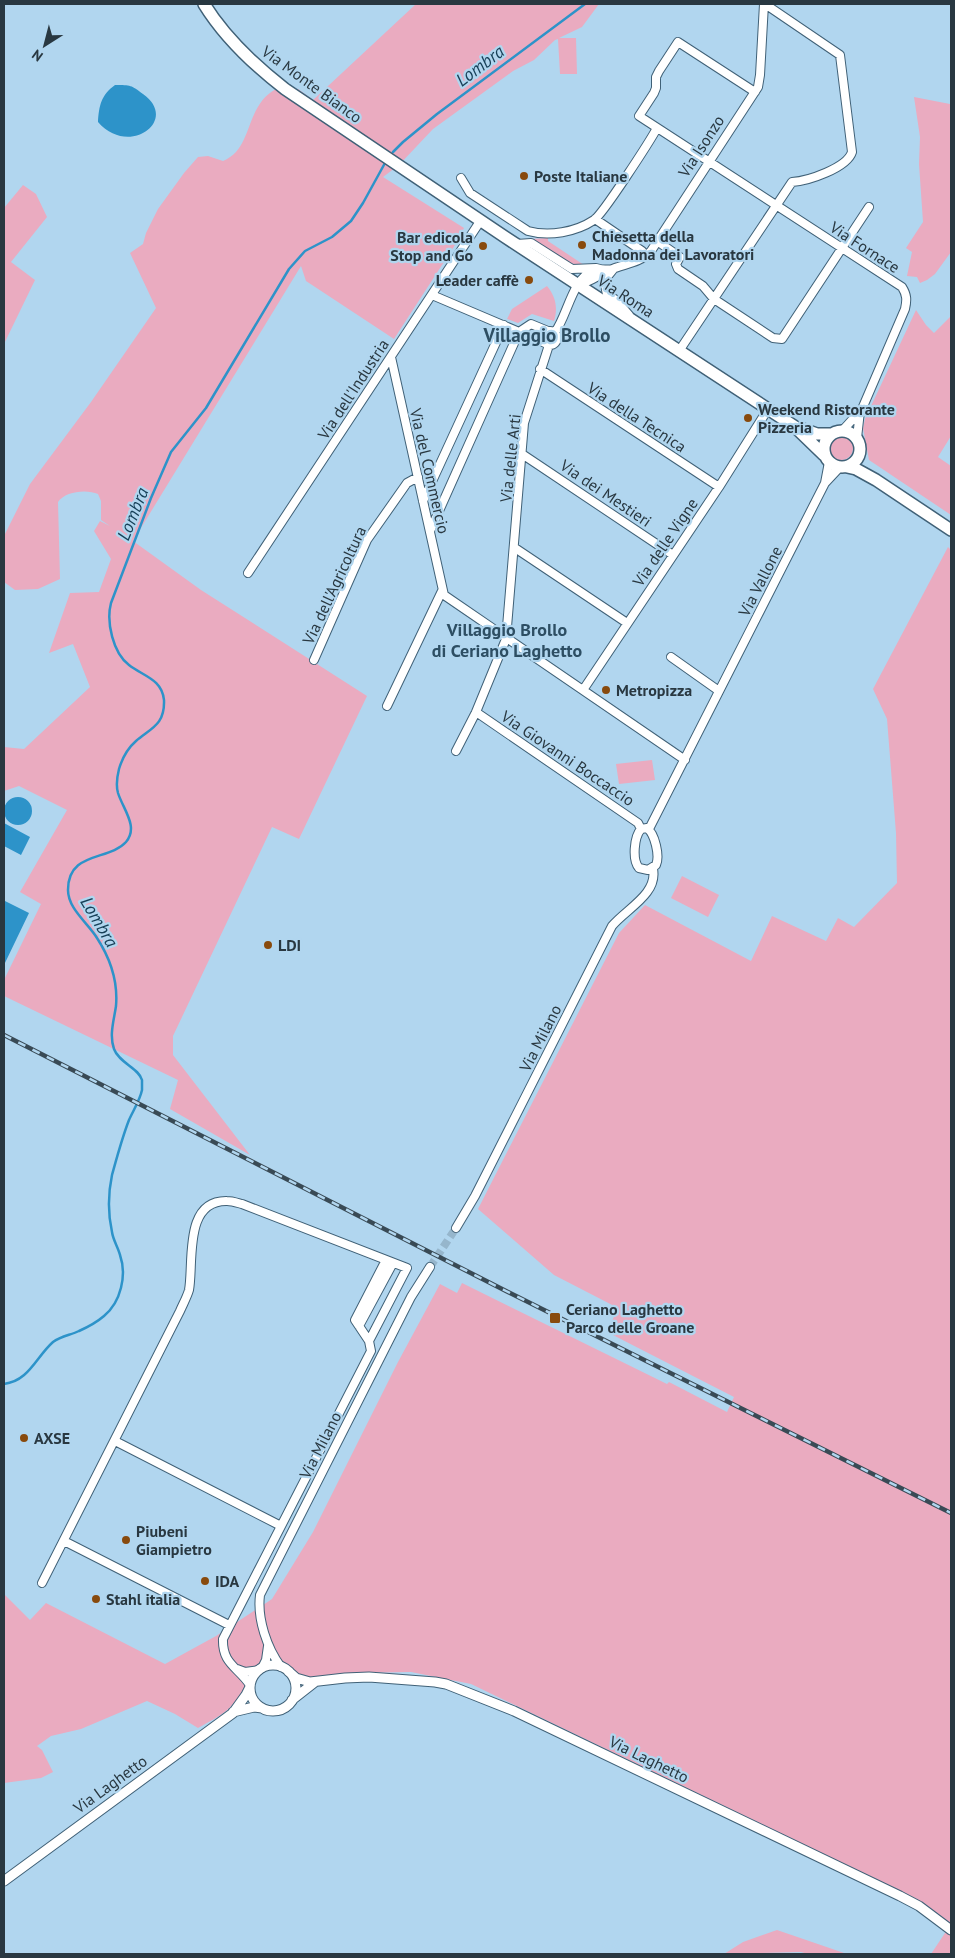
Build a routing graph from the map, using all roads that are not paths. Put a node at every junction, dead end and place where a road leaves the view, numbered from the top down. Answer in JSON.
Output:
{"nodes":[{"id":1,"x":204,"y":4,"type":"edge"},
{"id":2,"x":764,"y":6,"type":"edge"},
{"id":3,"x":755,"y":92,"type":"junction"},
{"id":4,"x":657,"y":128,"type":"junction"},
{"id":5,"x":390,"y":159,"type":"joint"},
{"id":6,"x":709,"y":162,"type":"junction"},
{"id":7,"x":462,"y":178,"type":"dead end"},
{"id":8,"x":775,"y":205,"type":"junction"},
{"id":9,"x":869,"y":207,"type":"dead end"},
{"id":10,"x":596,"y":219,"type":"junction"},
{"id":11,"x":481,"y":220,"type":"junction"},
{"id":12,"x":657,"y":241,"type":"junction"},
{"id":13,"x":517,"y":244,"type":"junction"},
{"id":14,"x":842,"y":249,"type":"junction"},
{"id":15,"x":646,"y":257,"type":"junction"},
{"id":16,"x":609,"y":270,"type":"junction"},
{"id":17,"x":578,"y":285,"type":"junction"},
{"id":18,"x":432,"y":295,"type":"junction"},
{"id":19,"x":714,"y":298,"type":"junction"},
{"id":20,"x":634,"y":320,"type":"junction"},
{"id":21,"x":504,"y":325,"type":"junction"},
{"id":22,"x":551,"y":331,"type":"junction"},
{"id":23,"x":519,"y":332,"type":"junction"},
{"id":24,"x":547,"y":344,"type":"junction"},
{"id":25,"x":679,"y":351,"type":"junction"},
{"id":26,"x":391,"y":357,"type":"junction"},
{"id":27,"x":540,"y":369,"type":"junction"},
{"id":28,"x":768,"y":408,"type":"junction"},
{"id":29,"x":860,"y":412,"type":"junction"},
{"id":30,"x":794,"y":426,"type":"junction"},
{"id":31,"x":837,"y":432,"type":"junction"},
{"id":32,"x":857,"y":438,"type":"junction"},
{"id":33,"x":860,"y":452,"type":"junction"},
{"id":34,"x":522,"y":454,"type":"junction"},
{"id":35,"x":827,"y":458,"type":"junction"},
{"id":36,"x":843,"y":467,"type":"junction"},
{"id":37,"x":418,"y":477,"type":"junction"},
{"id":38,"x":876,"y":480,"type":"junction"},
{"id":39,"x":825,"y":483,"type":"junction"},
{"id":40,"x":719,"y":487,"type":"junction"},
{"id":41,"x":423,"y":501,"type":"junction"},
{"id":42,"x":951,"y":530,"type":"edge"},
{"id":43,"x":430,"y":531,"type":"junction"},
{"id":44,"x":515,"y":548,"type":"junction"},
{"id":45,"x":673,"y":555,"type":"junction"},
{"id":46,"x":248,"y":573,"type":"dead end"},
{"id":47,"x":442,"y":591,"type":"junction"},
{"id":48,"x":627,"y":623,"type":"junction"},
{"id":49,"x":506,"y":638,"type":"junction"},
{"id":50,"x":671,"y":657,"type":"dead end"},
{"id":51,"x":314,"y":660,"type":"dead end"},
{"id":52,"x":583,"y":690,"type":"junction"},
{"id":53,"x":719,"y":692,"type":"junction"},
{"id":54,"x":387,"y":706,"type":"dead end"},
{"id":55,"x":476,"y":712,"type":"junction"},
{"id":56,"x":456,"y":751,"type":"dead end"},
{"id":57,"x":685,"y":760,"type":"junction"},
{"id":58,"x":645,"y":829,"type":"junction"},
{"id":59,"x":653,"y":869,"type":"junction"},
{"id":60,"x":456,"y":1228,"type":"tunnel mouth"},
{"id":61,"x":389,"y":1261,"type":"junction"},
{"id":62,"x":430,"y":1267,"type":"tunnel mouth"},
{"id":63,"x":369,"y":1341,"type":"junction"},
{"id":64,"x":115,"y":1441,"type":"junction"},
{"id":65,"x":280,"y":1526,"type":"junction"},
{"id":66,"x":64,"y":1541,"type":"junction"},
{"id":67,"x":42,"y":1583,"type":"dead end"},
{"id":68,"x":229,"y":1625,"type":"junction"},
{"id":69,"x":267,"y":1642,"type":"junction"},
{"id":70,"x":236,"y":1669,"type":"junction"},
{"id":71,"x":260,"y":1669,"type":"junction"},
{"id":72,"x":285,"y":1669,"type":"junction"},
{"id":73,"x":315,"y":1682,"type":"junction"},
{"id":74,"x":250,"y":1686,"type":"junction"},
{"id":75,"x":292,"y":1700,"type":"junction"},
{"id":76,"x":263,"y":1708,"type":"junction"},
{"id":77,"x":233,"y":1712,"type":"junction"},
{"id":78,"x":4,"y":1881,"type":"edge"},
{"id":79,"x":951,"y":1930,"type":"edge"}],
"edges":[{"from":1,"to":5,"type":"main road","name":"Via Monte Bianco"},
{"from":2,"to":3,"type":"street","name":"Via Isonzo"},
{"from":2,"to":8,"type":"street"},
{"from":3,"to":4,"type":"street","name":"Via Fornace"},
{"from":3,"to":6,"type":"street","name":"Via Isonzo"},
{"from":4,"to":6,"type":"street","name":"Via Fornace"},
{"from":4,"to":10,"type":"street"},
{"from":5,"to":11,"type":"main road","name":"Via Roma"},
{"from":6,"to":8,"type":"street","name":"Via Fornace"},
{"from":6,"to":12,"type":"street","name":"Via Isonzo"},
{"from":7,"to":10,"type":"street"},
{"from":8,"to":14,"type":"street","name":"Via Fornace"},
{"from":8,"to":19,"type":"street"},
{"from":9,"to":14,"type":"street"},
{"from":10,"to":15,"type":"street"},
{"from":11,"to":13,"type":"main road","name":"Via Roma"},
{"from":11,"to":18,"type":"street","name":"Via dell'Industria"},
{"from":12,"to":15,"type":"street","name":"Via Isonzo"},
{"from":12,"to":19,"type":"street"},
{"from":13,"to":16,"type":"street"},
{"from":13,"to":17,"type":"main road","name":"Via Roma"},
{"from":14,"to":19,"type":"street"},
{"from":14,"to":29,"type":"street","name":"Via Fornace"},
{"from":15,"to":16,"type":"street"},
{"from":16,"to":17,"type":"street"},
{"from":16,"to":20,"type":"street"},
{"from":17,"to":20,"type":"main road","name":"Via Roma"},
{"from":17,"to":22,"type":"street"},
{"from":18,"to":21,"type":"street"},
{"from":18,"to":26,"type":"street","name":"Via dell'Industria"},
{"from":19,"to":25,"type":"street"},
{"from":20,"to":25,"type":"main road","name":"Via Roma"},
{"from":21,"to":23,"type":"street"},
{"from":21,"to":41,"type":"street"},
{"from":22,"to":23,"type":"street"},
{"from":22,"to":24,"type":"street"},
{"from":22,"to":24,"type":"street"},
{"from":23,"to":24,"type":"street"},
{"from":23,"to":43,"type":"street"},
{"from":24,"to":27,"type":"street","name":"Via delle Arti"},
{"from":25,"to":28,"type":"main road","name":"Via Roma"},
{"from":26,"to":37,"type":"street","name":"Via del Commercio"},
{"from":26,"to":46,"type":"street","name":"Via dell'Industria"},
{"from":27,"to":34,"type":"street","name":"Via delle Arti"},
{"from":27,"to":40,"type":"street","name":"Via della Tecnica"},
{"from":28,"to":30,"type":"main road","name":"Via Roma"},
{"from":28,"to":40,"type":"street","name":"Via delle Vigne"},
{"from":29,"to":31,"type":"street","name":"Via Fornace"},
{"from":29,"to":32,"type":"street","name":"Via Fornace"},
{"from":30,"to":31,"type":"main road","name":"Via Roma"},
{"from":30,"to":35,"type":"main road","name":"Via Roma"},
{"from":31,"to":32,"type":"main road"},
{"from":31,"to":35,"type":"main road"},
{"from":32,"to":33,"type":"main road"},
{"from":33,"to":36,"type":"main road"},
{"from":33,"to":38,"type":"main road"},
{"from":34,"to":44,"type":"street","name":"Via delle Arti"},
{"from":34,"to":45,"type":"street","name":"Via dei Mestieri"},
{"from":35,"to":36,"type":"main road"},
{"from":35,"to":39,"type":"street","name":"Via Vallone"},
{"from":36,"to":38,"type":"main road"},
{"from":36,"to":39,"type":"street","name":"Via Vallone"},
{"from":37,"to":41,"type":"street","name":"Via del Commercio"},
{"from":37,"to":51,"type":"street","name":"Via dell'Agricoltura"},
{"from":38,"to":42,"type":"main road"},
{"from":39,"to":53,"type":"street","name":"Via Vallone"},
{"from":40,"to":45,"type":"street","name":"Via delle Vigne"},
{"from":41,"to":43,"type":"street","name":"Via del Commercio"},
{"from":43,"to":47,"type":"street","name":"Via del Commercio"},
{"from":44,"to":48,"type":"street"},
{"from":44,"to":49,"type":"street","name":"Via delle Arti"},
{"from":45,"to":48,"type":"street","name":"Via delle Vigne"},
{"from":47,"to":49,"type":"street"},
{"from":47,"to":54,"type":"street"},
{"from":48,"to":52,"type":"street","name":"Via delle Vigne"},
{"from":49,"to":52,"type":"street"},
{"from":49,"to":55,"type":"street","name":"Via delle Arti"},
{"from":50,"to":53,"type":"street"},
{"from":52,"to":57,"type":"street"},
{"from":53,"to":57,"type":"street","name":"Via Vallone"},
{"from":55,"to":56,"type":"street","name":"Via delle Arti"},
{"from":55,"to":58,"type":"street","name":"Via Giovanni Boccaccio"},
{"from":57,"to":58,"type":"street"},
{"from":58,"to":59,"type":"street","name":"Via Milano"},
{"from":58,"to":59,"type":"street"},
{"from":59,"to":60,"type":"street","name":"Via Milano"},
{"from":61,"to":63,"type":"street"},
{"from":61,"to":63,"type":"street"},
{"from":61,"to":64,"type":"street"},
{"from":62,"to":69,"type":"street","name":"Via Milano"},
{"from":63,"to":65,"type":"street"},
{"from":64,"to":65,"type":"street"},
{"from":64,"to":66,"type":"street"},
{"from":65,"to":68,"type":"street"},
{"from":66,"to":67,"type":"street"},
{"from":66,"to":68,"type":"street"},
{"from":68,"to":70,"type":"street"},
{"from":69,"to":71,"type":"street","name":"Via Milano"},
{"from":69,"to":72,"type":"street","name":"Via Milano"},
{"from":70,"to":71,"type":"street"},
{"from":70,"to":74,"type":"street"},
{"from":71,"to":72,"type":"street"},
{"from":71,"to":74,"type":"street"},
{"from":72,"to":73,"type":"street","name":"Via Laghetto"},
{"from":72,"to":75,"type":"street"},
{"from":73,"to":75,"type":"street"},
{"from":73,"to":79,"type":"street","name":"Via Laghetto"},
{"from":74,"to":76,"type":"street"},
{"from":74,"to":77,"type":"street","name":"Via Laghetto"},
{"from":75,"to":76,"type":"street"},
{"from":76,"to":77,"type":"street","name":"Via Laghetto"},
{"from":77,"to":78,"type":"street","name":"Via Laghetto"}]}
